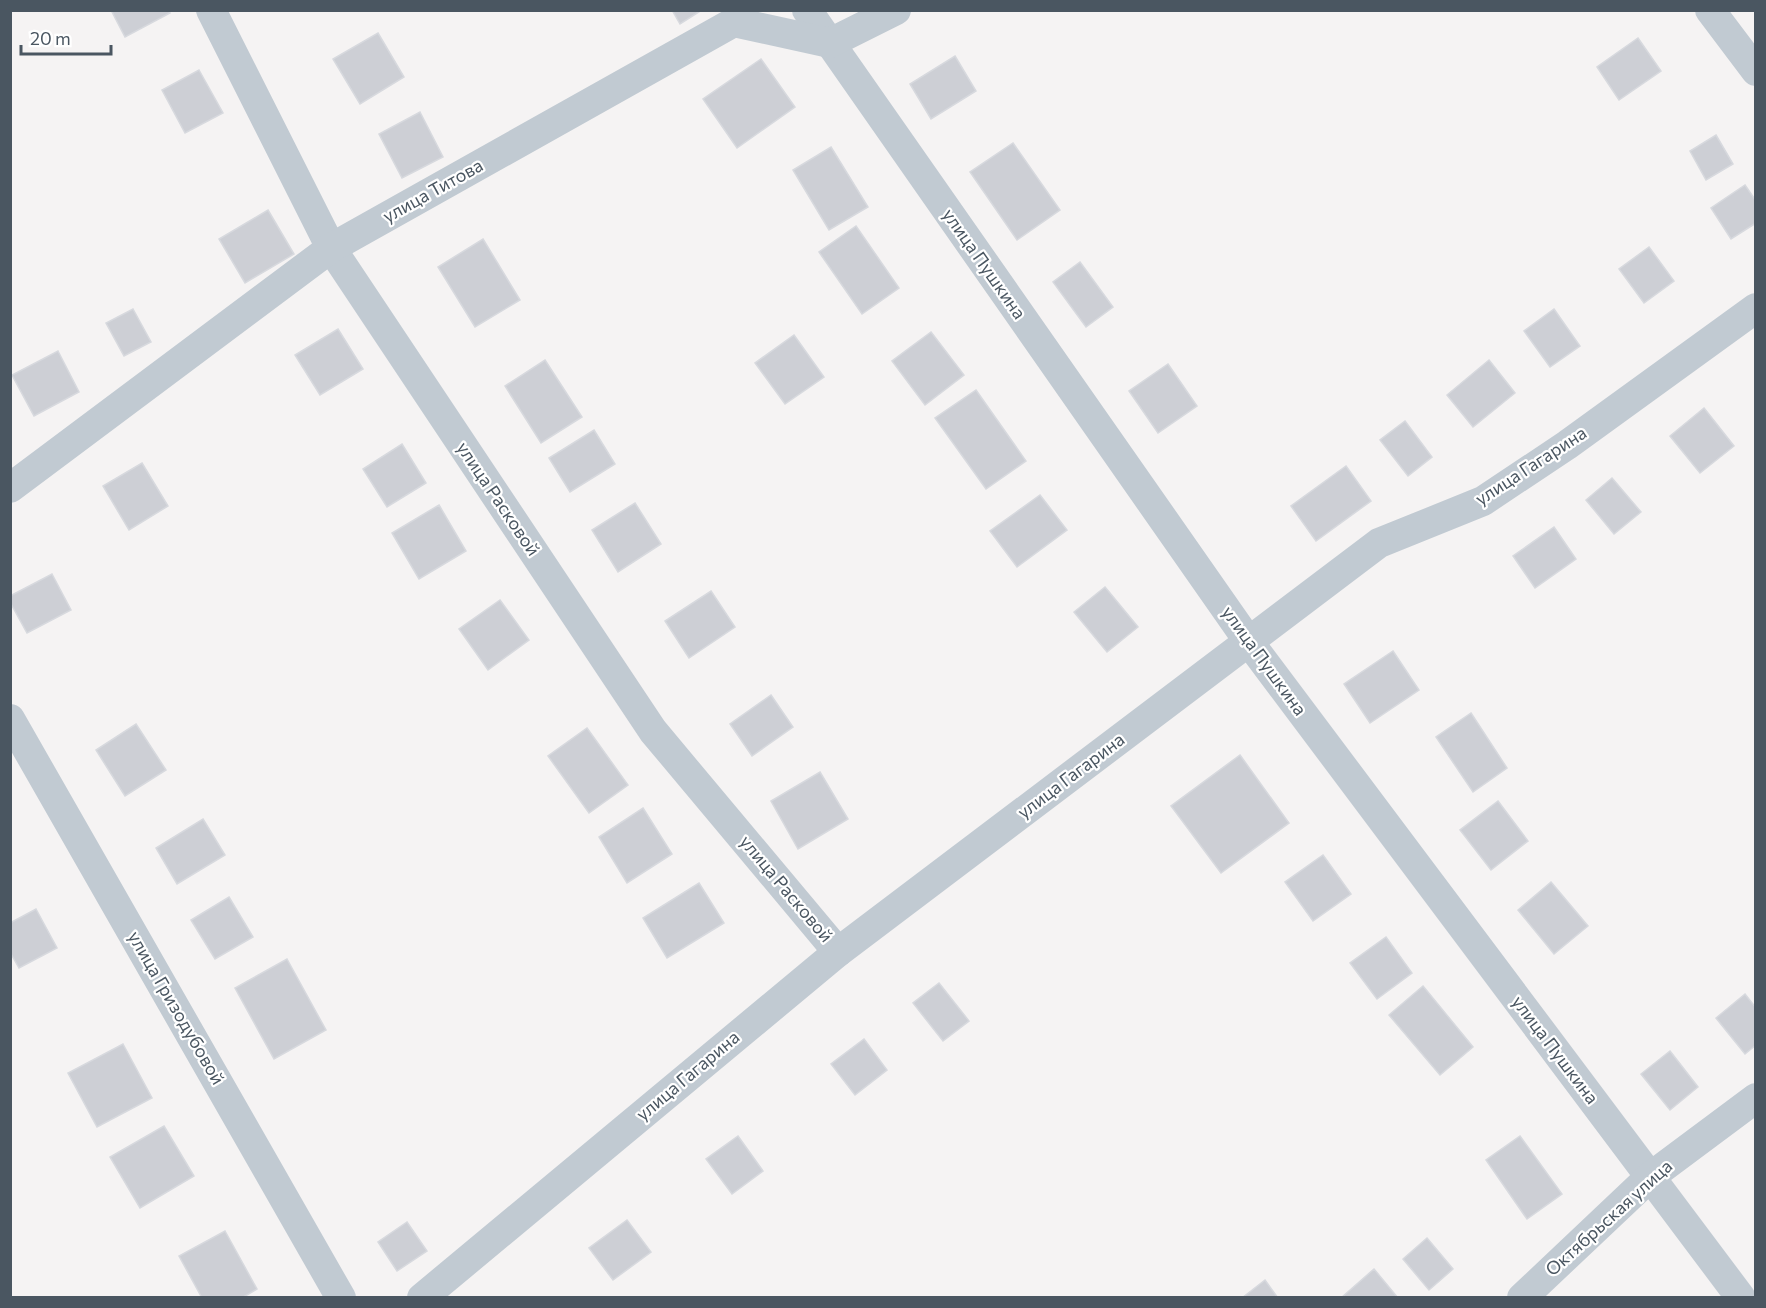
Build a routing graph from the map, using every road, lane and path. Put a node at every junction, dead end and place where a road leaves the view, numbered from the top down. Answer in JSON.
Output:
{"nodes":[{"id":1,"x":211,"y":10,"type":"edge"},
{"id":2,"x":807,"y":10,"type":"edge"},
{"id":3,"x":896,"y":10,"type":"edge"},
{"id":4,"x":1710,"y":10,"type":"edge"},
{"id":5,"x":830,"y":43,"type":"junction"},
{"id":6,"x":1755,"y":71,"type":"edge"},
{"id":7,"x":331,"y":248,"type":"junction"},
{"id":8,"x":1755,"y":308,"type":"edge"},
{"id":9,"x":10,"y":488,"type":"edge"},
{"id":10,"x":1249,"y":642,"type":"junction"},
{"id":11,"x":10,"y":719,"type":"edge"},
{"id":12,"x":838,"y":952,"type":"junction"},
{"id":13,"x":1755,"y":1098,"type":"edge"},
{"id":14,"x":1650,"y":1177,"type":"junction"},
{"id":15,"x":341,"y":1298,"type":"edge"},
{"id":16,"x":422,"y":1298,"type":"edge"},
{"id":17,"x":1522,"y":1298,"type":"edge"},
{"id":18,"x":1741,"y":1298,"type":"edge"}],
"edges":[{"from":1,"to":7,"type":"street","name":"улица Расковой"},
{"from":2,"to":5,"type":"street","name":"улица Пушкина"},
{"from":3,"to":5,"type":"street"},
{"from":4,"to":6,"type":"street"},
{"from":5,"to":7,"type":"street","name":"улица Титова"},
{"from":5,"to":10,"type":"street","name":"улица Пушкина"},
{"from":7,"to":9,"type":"street","name":"улица Титова"},
{"from":7,"to":12,"type":"street","name":"улица Расковой"},
{"from":8,"to":10,"type":"street","name":"улица Гагарина"},
{"from":10,"to":12,"type":"street","name":"улица Гагарина"},
{"from":10,"to":14,"type":"street","name":"улица Пушкина"},
{"from":11,"to":15,"type":"street","name":"улица Гризодубовой"},
{"from":12,"to":16,"type":"street","name":"улица Гагарина"},
{"from":13,"to":14,"type":"street","name":"Октябрьская улица"},
{"from":14,"to":17,"type":"street","name":"Октябрьская улица"},
{"from":14,"to":18,"type":"street","name":"улица Пушкина"}]}
